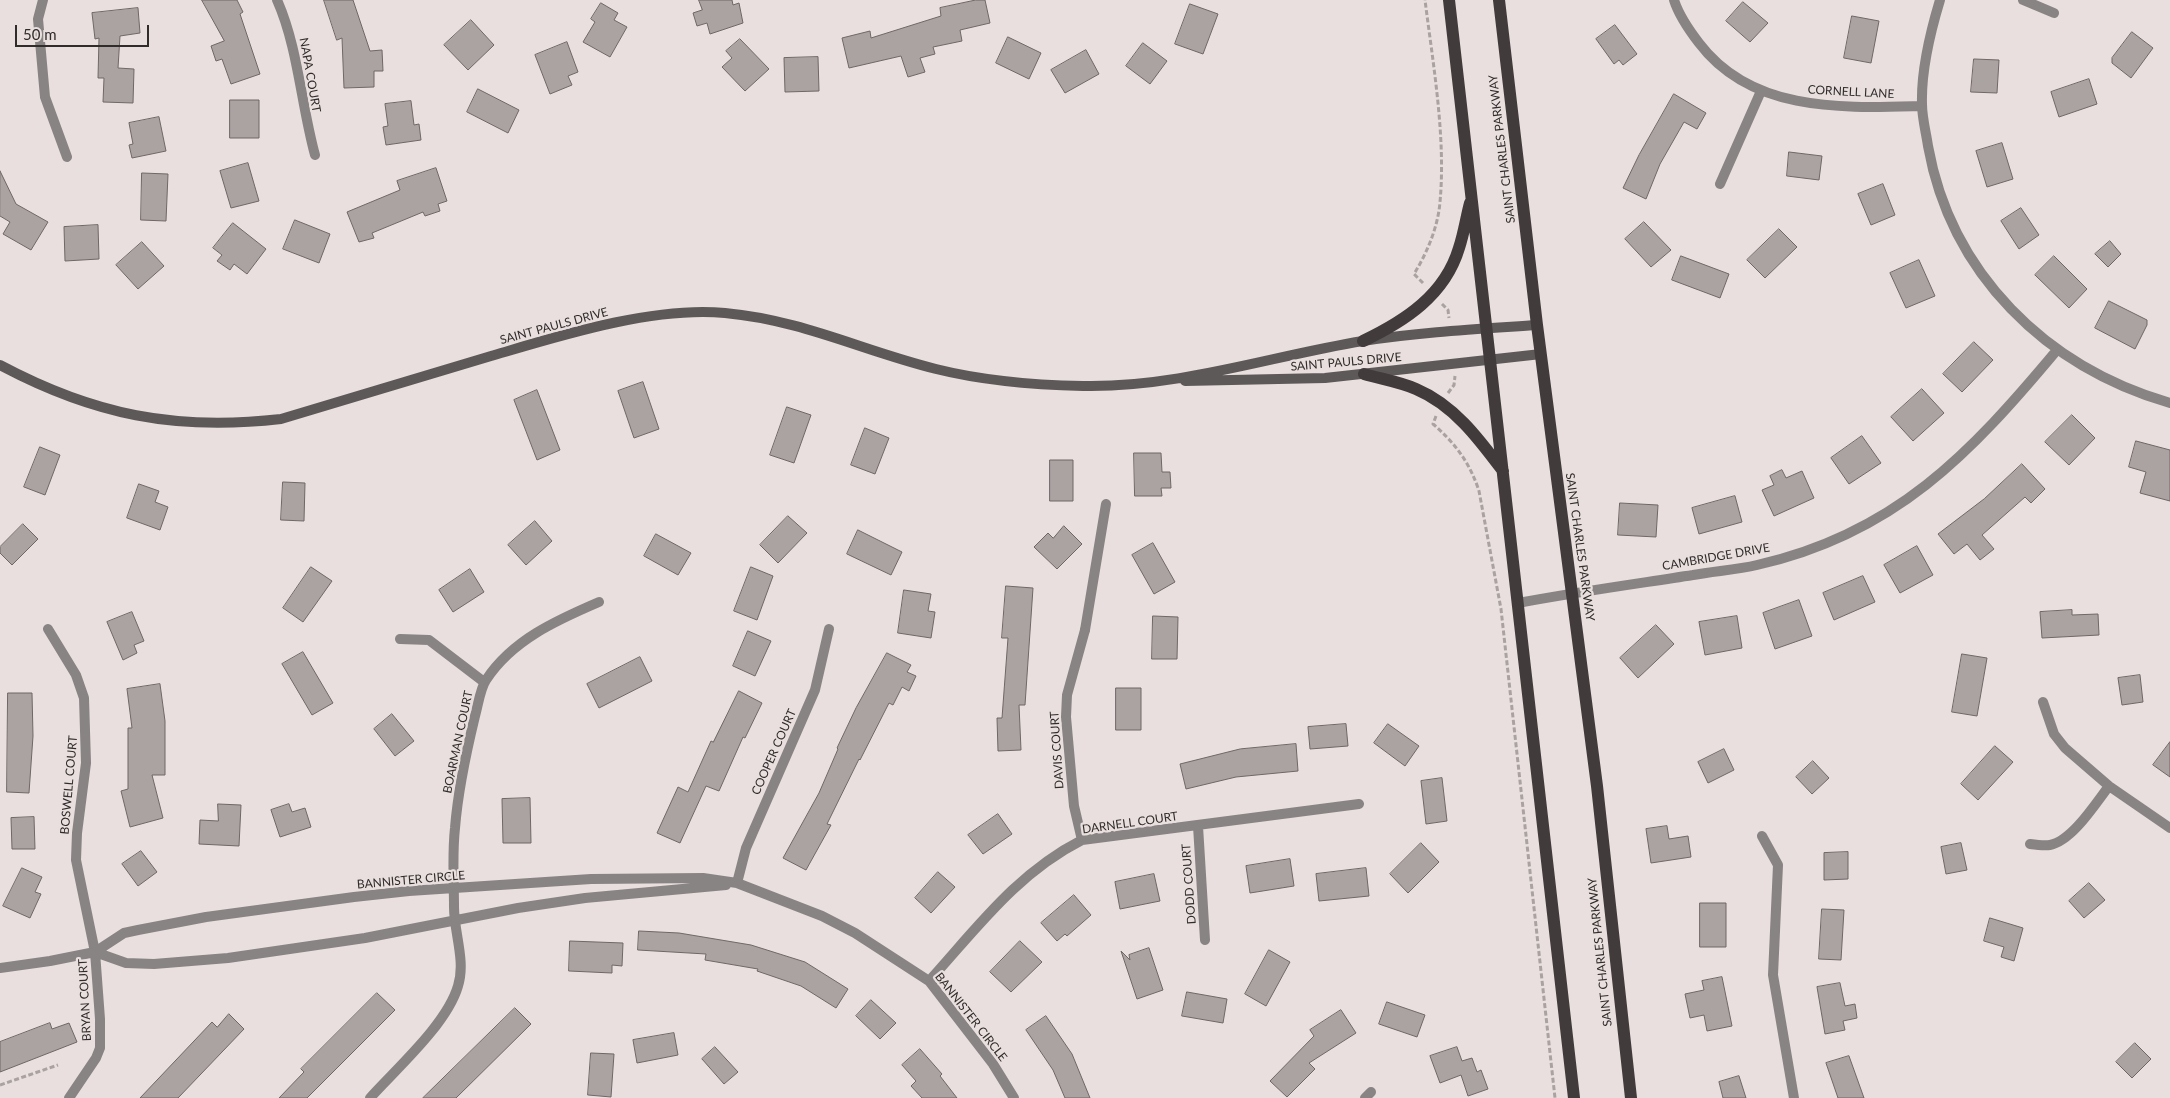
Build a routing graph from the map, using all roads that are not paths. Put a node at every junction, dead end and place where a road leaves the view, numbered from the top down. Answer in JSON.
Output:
{"nodes":[{"id":1,"x":43,"y":0,"type":"edge"},
{"id":2,"x":277,"y":0,"type":"edge"},
{"id":3,"x":1449,"y":0,"type":"edge"},
{"id":4,"x":1499,"y":0,"type":"edge"},
{"id":5,"x":1674,"y":0,"type":"edge"},
{"id":6,"x":1940,"y":0,"type":"edge"},
{"id":7,"x":2023,"y":0,"type":"edge"},
{"id":8,"x":2054,"y":13,"type":"dead end"},
{"id":9,"x":1762,"y":91,"type":"junction"},
{"id":10,"x":1921,"y":106,"type":"junction"},
{"id":11,"x":315,"y":155,"type":"dead end"},
{"id":12,"x":67,"y":157,"type":"dead end"},
{"id":13,"x":1720,"y":184,"type":"dead end"},
{"id":14,"x":1472,"y":195,"type":"junction"},
{"id":15,"x":1537,"y":325,"type":"junction"},
{"id":16,"x":1488,"y":329,"type":"junction"},
{"id":17,"x":1363,"y":341,"type":"junction"},
{"id":18,"x":2057,"y":350,"type":"junction"},
{"id":19,"x":1541,"y":354,"type":"junction"},
{"id":20,"x":1490,"y":359,"type":"junction"},
{"id":21,"x":0,"y":365,"type":"edge"},
{"id":22,"x":1364,"y":374,"type":"junction"},
{"id":23,"x":1154,"y":381,"type":"junction"},
{"id":24,"x":2170,"y":403,"type":"edge"},
{"id":25,"x":1504,"y":472,"type":"junction"},
{"id":26,"x":1106,"y":504,"type":"dead end"},
{"id":27,"x":1573,"y":592,"type":"junction"},
{"id":28,"x":600,"y":602,"type":"dead end"},
{"id":29,"x":1518,"y":603,"type":"junction"},
{"id":30,"x":48,"y":629,"type":"dead end"},
{"id":31,"x":829,"y":629,"type":"dead end"},
{"id":32,"x":400,"y":639,"type":"dead end"},
{"id":33,"x":484,"y":682,"type":"junction"},
{"id":34,"x":2043,"y":702,"type":"dead end"},
{"id":35,"x":2109,"y":786,"type":"junction"},
{"id":36,"x":1359,"y":804,"type":"dead end"},
{"id":37,"x":1198,"y":826,"type":"junction"},
{"id":38,"x":2170,"y":828,"type":"edge"},
{"id":39,"x":1762,"y":836,"type":"dead end"},
{"id":40,"x":1082,"y":840,"type":"junction"},
{"id":41,"x":2030,"y":844,"type":"dead end"},
{"id":42,"x":737,"y":883,"type":"junction"},
{"id":43,"x":454,"y":889,"type":"junction"},
{"id":44,"x":454,"y":920,"type":"junction"},
{"id":45,"x":1205,"y":940,"type":"dead end"},
{"id":46,"x":95,"y":952,"type":"junction"},
{"id":47,"x":0,"y":968,"type":"edge"},
{"id":48,"x":928,"y":981,"type":"junction"},
{"id":49,"x":68,"y":1098,"type":"edge"},
{"id":50,"x":370,"y":1098,"type":"edge"},
{"id":51,"x":1014,"y":1098,"type":"edge"},
{"id":52,"x":1574,"y":1098,"type":"edge"},
{"id":53,"x":1631,"y":1098,"type":"edge"},
{"id":54,"x":1794,"y":1098,"type":"edge"}],
"edges":[{"from":1,"to":12,"type":"street"},
{"from":2,"to":11,"type":"street","name":"NAPA COURT"},
{"from":3,"to":14,"type":"main road"},
{"from":4,"to":15,"type":"main road","name":"SAINT CHARLES PARKWAY"},
{"from":5,"to":9,"type":"street","name":"CORNELL LANE"},
{"from":6,"to":10,"type":"street"},
{"from":7,"to":8,"type":"street"},
{"from":9,"to":10,"type":"street","name":"CORNELL LANE"},
{"from":9,"to":13,"type":"street"},
{"from":10,"to":18,"type":"street"},
{"from":14,"to":16,"type":"main road"},
{"from":14,"to":17,"type":"main road"},
{"from":15,"to":16,"type":"street","name":"SAINT PAULS DRIVE"},
{"from":15,"to":19,"type":"main road","name":"SAINT CHARLES PARKWAY"},
{"from":16,"to":17,"type":"street","name":"SAINT PAULS DRIVE"},
{"from":16,"to":20,"type":"main road"},
{"from":17,"to":23,"type":"street","name":"SAINT PAULS DRIVE"},
{"from":18,"to":24,"type":"street"},
{"from":18,"to":27,"type":"street","name":"CAMBRIDGE DRIVE"},
{"from":19,"to":20,"type":"street","name":"SAINT PAULS DRIVE"},
{"from":19,"to":27,"type":"main road","name":"SAINT CHARLES PARKWAY"},
{"from":20,"to":22,"type":"street","name":"SAINT PAULS DRIVE"},
{"from":20,"to":25,"type":"main road"},
{"from":21,"to":23,"type":"street","name":"SAINT PAULS DRIVE"},
{"from":22,"to":23,"type":"street","name":"SAINT PAULS DRIVE"},
{"from":22,"to":25,"type":"main road"},
{"from":25,"to":29,"type":"main road"},
{"from":26,"to":40,"type":"street","name":"DAVIS COURT"},
{"from":27,"to":29,"type":"street","name":"CAMBRIDGE DRIVE"},
{"from":27,"to":53,"type":"main road","name":"SAINT CHARLES PARKWAY"},
{"from":28,"to":33,"type":"street","name":"BOARMAN COURT"},
{"from":29,"to":52,"type":"main road"},
{"from":30,"to":46,"type":"street","name":"BOSWELL COURT"},
{"from":31,"to":42,"type":"street","name":"COOPER COURT"},
{"from":32,"to":33,"type":"street"},
{"from":33,"to":43,"type":"street","name":"BOARMAN COURT"},
{"from":34,"to":35,"type":"street"},
{"from":35,"to":38,"type":"street"},
{"from":35,"to":41,"type":"street"},
{"from":36,"to":37,"type":"street","name":"DARNELL COURT"},
{"from":37,"to":40,"type":"street","name":"DARNELL COURT"},
{"from":37,"to":45,"type":"street","name":"DODD COURT"},
{"from":39,"to":54,"type":"street"},
{"from":40,"to":48,"type":"street","name":"DARNELL COURT"},
{"from":42,"to":43,"type":"street","name":"BANNISTER CIRCLE"},
{"from":42,"to":44,"type":"street","name":"BANNISTER CIRCLE"},
{"from":42,"to":48,"type":"street","name":"BANNISTER CIRCLE"},
{"from":43,"to":44,"type":"street","name":"BOARMAN COURT"},
{"from":43,"to":46,"type":"street","name":"BANNISTER CIRCLE"},
{"from":44,"to":46,"type":"street","name":"BANNISTER CIRCLE"},
{"from":44,"to":50,"type":"street","name":"BOARMAN COURT"},
{"from":46,"to":47,"type":"street","name":"BANNISTER CIRCLE"},
{"from":46,"to":49,"type":"street","name":"BRYAN COURT"},
{"from":48,"to":51,"type":"street","name":"BANNISTER CIRCLE"}]}
